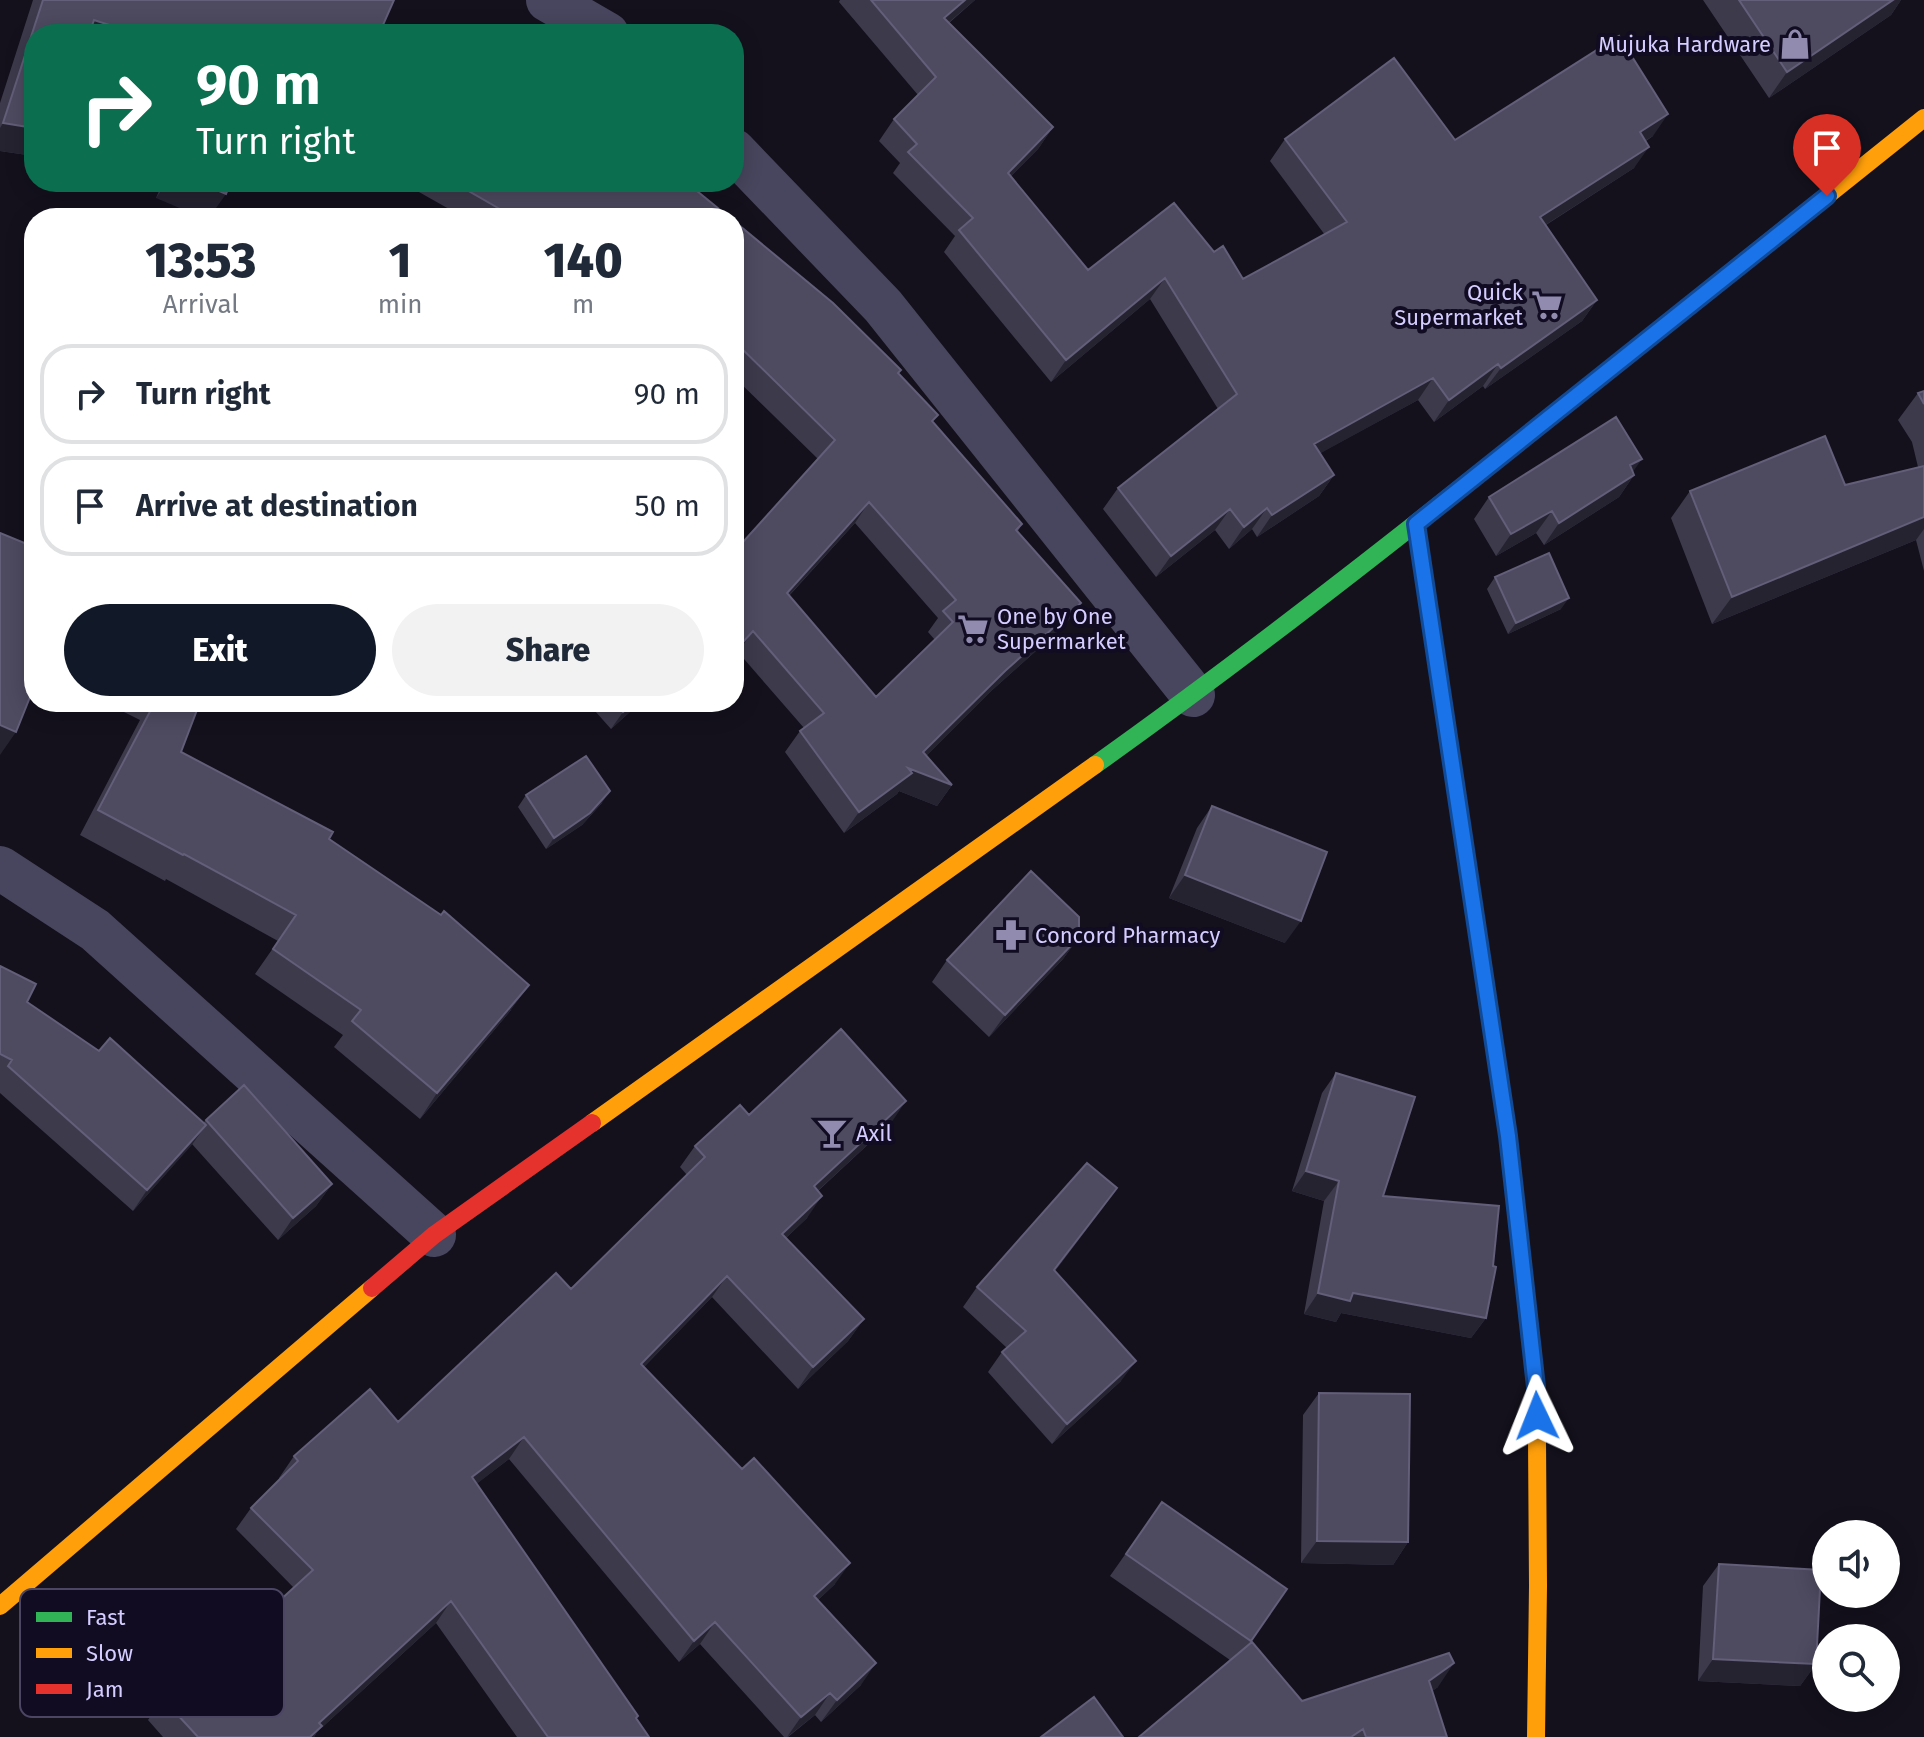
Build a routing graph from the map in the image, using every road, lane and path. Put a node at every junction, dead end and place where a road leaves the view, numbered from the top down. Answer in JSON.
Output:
{"nodes":[{"id":1,"x":548,"y":0,"type":"edge"},
{"id":2,"x":590,"y":24,"type":"edge"},
{"id":3,"x":1924,"y":118,"type":"edge"},
{"id":4,"x":744,"y":161,"type":"edge"},
{"id":5,"x":1416,"y":524,"type":"junction"},
{"id":6,"x":1193,"y":695,"type":"junction"},
{"id":7,"x":0,"y":868,"type":"edge"},
{"id":8,"x":434,"y":1235,"type":"junction"},
{"id":9,"x":0,"y":1606,"type":"edge"},
{"id":10,"x":1536,"y":1737,"type":"edge"}],
"edges":[{"from":1,"to":2,"type":"street"},
{"from":3,"to":5,"type":"street"},
{"from":4,"to":6,"type":"street"},
{"from":5,"to":6,"type":"street"},
{"from":5,"to":10,"type":"street"},
{"from":6,"to":8,"type":"street"},
{"from":7,"to":8,"type":"street"},
{"from":8,"to":9,"type":"street"}]}
